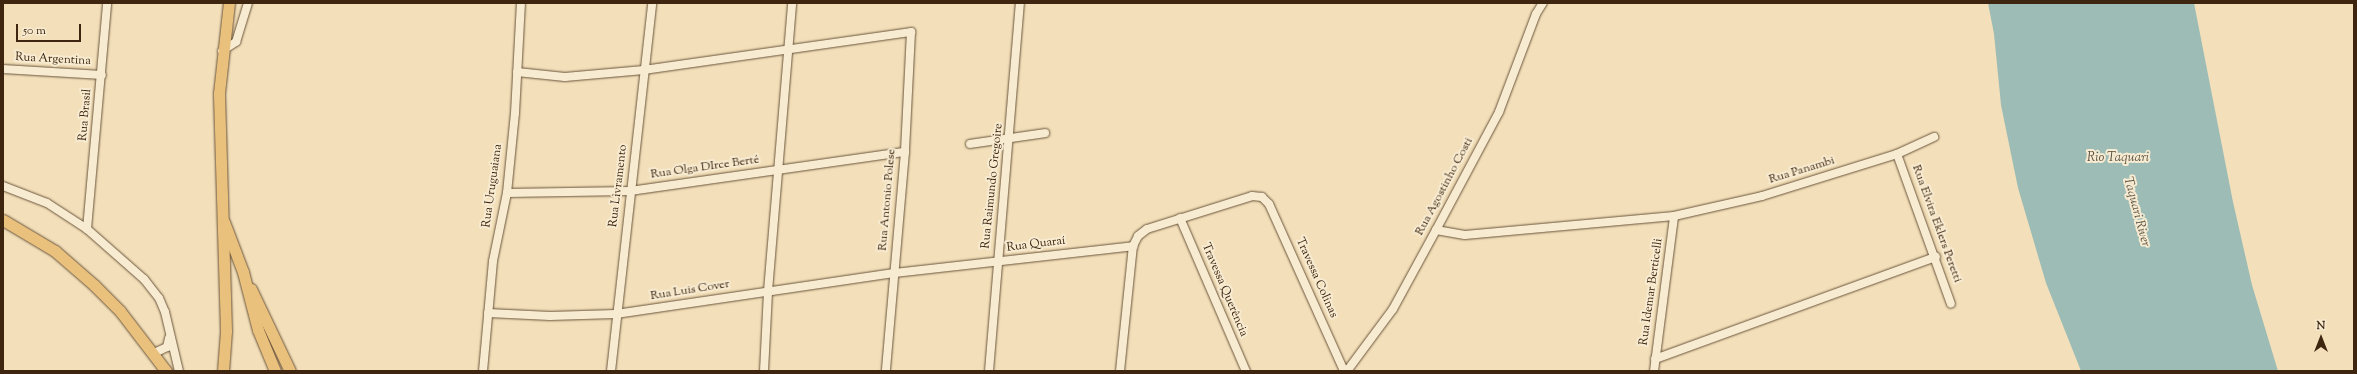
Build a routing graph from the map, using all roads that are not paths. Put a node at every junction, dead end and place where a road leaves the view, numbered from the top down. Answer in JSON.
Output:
{"nodes":[{"id":1,"x":107,"y":3,"type":"edge"},
{"id":2,"x":229,"y":3,"type":"edge"},
{"id":3,"x":248,"y":3,"type":"edge"},
{"id":4,"x":521,"y":3,"type":"edge"},
{"id":5,"x":652,"y":3,"type":"edge"},
{"id":6,"x":792,"y":3,"type":"edge"},
{"id":7,"x":1020,"y":3,"type":"edge"},
{"id":8,"x":1543,"y":3,"type":"edge"},
{"id":9,"x":222,"y":51,"type":"junction"},
{"id":10,"x":788,"y":51,"type":"junction"},
{"id":11,"x":3,"y":69,"type":"edge"},
{"id":12,"x":644,"y":70,"type":"junction"},
{"id":13,"x":517,"y":72,"type":"junction"},
{"id":14,"x":102,"y":74,"type":"junction"},
{"id":15,"x":1045,"y":133,"type":"dead end"},
{"id":16,"x":1934,"y":137,"type":"dead end"},
{"id":17,"x":1010,"y":138,"type":"junction"},
{"id":18,"x":970,"y":144,"type":"dead end"},
{"id":19,"x":905,"y":152,"type":"junction"},
{"id":20,"x":1897,"y":154,"type":"junction"},
{"id":21,"x":777,"y":170,"type":"junction"},
{"id":22,"x":3,"y":186,"type":"edge"},
{"id":23,"x":630,"y":191,"type":"junction"},
{"id":24,"x":507,"y":193,"type":"junction"},
{"id":25,"x":221,"y":212,"type":"junction"},
{"id":26,"x":1674,"y":216,"type":"junction"},
{"id":27,"x":1180,"y":218,"type":"junction"},
{"id":28,"x":3,"y":220,"type":"edge"},
{"id":29,"x":87,"y":230,"type":"junction"},
{"id":30,"x":1436,"y":230,"type":"junction"},
{"id":31,"x":1133,"y":246,"type":"junction"},
{"id":32,"x":1936,"y":257,"type":"junction"},
{"id":33,"x":998,"y":262,"type":"junction"},
{"id":34,"x":243,"y":272,"type":"junction"},
{"id":35,"x":894,"y":273,"type":"junction"},
{"id":36,"x":768,"y":292,"type":"junction"},
{"id":37,"x":1951,"y":304,"type":"dead end"},
{"id":38,"x":488,"y":313,"type":"junction"},
{"id":39,"x":616,"y":314,"type":"junction"},
{"id":40,"x":170,"y":335,"type":"junction"},
{"id":41,"x":152,"y":354,"type":"junction"},
{"id":42,"x":1655,"y":359,"type":"junction"},
{"id":43,"x":166,"y":371,"type":"edge"},
{"id":44,"x":179,"y":371,"type":"edge"},
{"id":45,"x":223,"y":371,"type":"edge"},
{"id":46,"x":275,"y":371,"type":"edge"},
{"id":47,"x":290,"y":371,"type":"edge"},
{"id":48,"x":483,"y":371,"type":"edge"},
{"id":49,"x":611,"y":371,"type":"edge"},
{"id":50,"x":764,"y":371,"type":"edge"},
{"id":51,"x":886,"y":371,"type":"edge"},
{"id":52,"x":989,"y":371,"type":"edge"},
{"id":53,"x":1120,"y":371,"type":"edge"},
{"id":54,"x":1246,"y":371,"type":"edge"},
{"id":55,"x":1344,"y":371,"type":"edge"},
{"id":56,"x":1347,"y":371,"type":"edge"},
{"id":57,"x":1654,"y":371,"type":"edge"}],
"edges":[{"from":1,"to":14,"type":"street","name":"Rua Brasil"},
{"from":2,"to":9,"type":"main road"},
{"from":3,"to":9,"type":"street"},
{"from":4,"to":13,"type":"street","name":"Rua Uruguaiana"},
{"from":5,"to":12,"type":"street","name":"Rua Livramento"},
{"from":6,"to":10,"type":"street"},
{"from":7,"to":17,"type":"street","name":"Rua Raimundo Gregoire"},
{"from":8,"to":30,"type":"street","name":"Rua Agostinho Costi"},
{"from":9,"to":25,"type":"main road"},
{"from":10,"to":12,"type":"street"},
{"from":10,"to":19,"type":"street","name":"Rua Antonio Polese"},
{"from":10,"to":21,"type":"street"},
{"from":11,"to":14,"type":"street","name":"Rua Argentina"},
{"from":12,"to":13,"type":"street"},
{"from":12,"to":23,"type":"street","name":"Rua Livramento"},
{"from":13,"to":24,"type":"street","name":"Rua Uruguaiana"},
{"from":14,"to":29,"type":"street","name":"Rua Brasil"},
{"from":15,"to":17,"type":"street"},
{"from":16,"to":20,"type":"street","name":"Rua Panambi"},
{"from":17,"to":18,"type":"street"},
{"from":17,"to":33,"type":"street","name":"Rua Raimundo Gregoire"},
{"from":19,"to":21,"type":"street","name":"Rua Olga DIrce Berté"},
{"from":19,"to":35,"type":"street","name":"Rua Antonio Polese"},
{"from":20,"to":26,"type":"street","name":"Rua Panambi"},
{"from":20,"to":32,"type":"street","name":"Rua Elvira Eklers Peretti"},
{"from":21,"to":23,"type":"street","name":"Rua Olga DIrce Berté"},
{"from":21,"to":36,"type":"street"},
{"from":22,"to":29,"type":"street"},
{"from":23,"to":24,"type":"street","name":"Rua Olga DIrce Berté"},
{"from":23,"to":39,"type":"street","name":"Rua Livramento"},
{"from":24,"to":38,"type":"street","name":"Rua Uruguaiana"},
{"from":25,"to":34,"type":"main road"},
{"from":25,"to":45,"type":"main road"},
{"from":26,"to":30,"type":"street","name":"Rua Panambi"},
{"from":26,"to":42,"type":"street","name":"Rua Idemar Berticelli"},
{"from":27,"to":31,"type":"street"},
{"from":27,"to":54,"type":"street","name":"Travessa Querência"},
{"from":27,"to":55,"type":"street","name":"Travessa Colinas"},
{"from":28,"to":41,"type":"main road"},
{"from":29,"to":40,"type":"street"},
{"from":30,"to":56,"type":"street","name":"Rua Agostinho Costi"},
{"from":31,"to":33,"type":"street","name":"Rua Quaraí"},
{"from":31,"to":53,"type":"street"},
{"from":32,"to":37,"type":"street","name":"Rua Elvira Eklers Peretti"},
{"from":32,"to":42,"type":"street"},
{"from":33,"to":35,"type":"street","name":"Rua Quaraí"},
{"from":33,"to":52,"type":"street","name":"Rua Raimundo Gregoire"},
{"from":34,"to":46,"type":"main road"},
{"from":34,"to":47,"type":"main road"},
{"from":35,"to":36,"type":"street","name":"Rua Luis Cover"},
{"from":35,"to":51,"type":"street","name":"Rua Antonio Polese"},
{"from":36,"to":39,"type":"street","name":"Rua Luis Cover"},
{"from":36,"to":50,"type":"street"},
{"from":38,"to":39,"type":"street","name":"Rua Luis Cover"},
{"from":38,"to":48,"type":"street","name":"Rua Uruguaiana"},
{"from":39,"to":49,"type":"street","name":"Rua Livramento"},
{"from":40,"to":41,"type":"street"},
{"from":40,"to":44,"type":"street"},
{"from":41,"to":43,"type":"main road"},
{"from":42,"to":57,"type":"street","name":"Rua Idemar Berticelli"}]}
